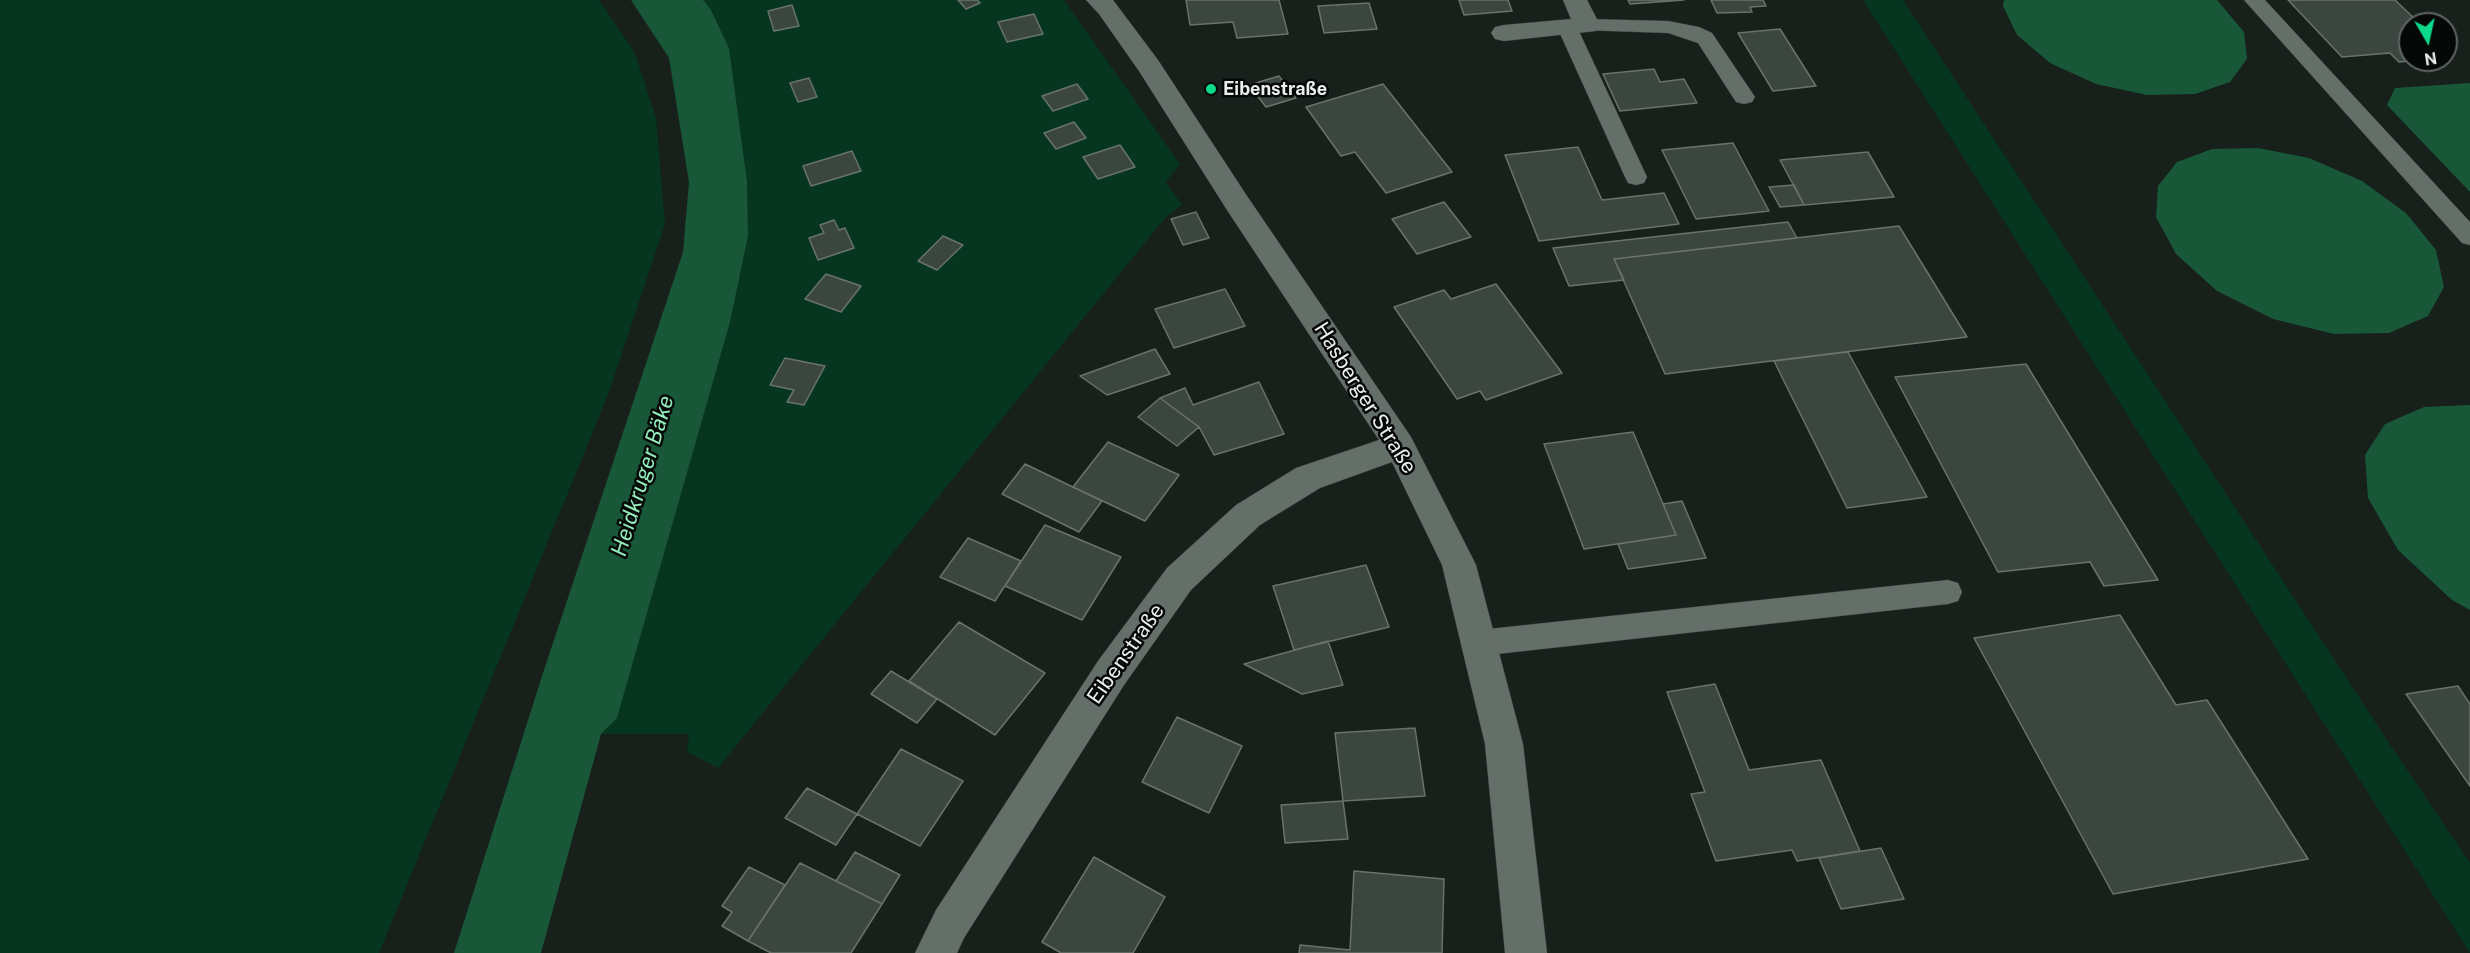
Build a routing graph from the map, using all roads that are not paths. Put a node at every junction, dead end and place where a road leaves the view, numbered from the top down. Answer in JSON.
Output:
{"nodes":[{"id":1,"x":1098,"y":0,"type":"edge"},
{"id":2,"x":1575,"y":0,"type":"edge"},
{"id":3,"x":2254,"y":0,"type":"edge"},
{"id":4,"x":1577,"y":26,"type":"junction"},
{"id":5,"x":1504,"y":33,"type":"dead end"},
{"id":6,"x":1744,"y":97,"type":"dead end"},
{"id":7,"x":1636,"y":177,"type":"dead end"},
{"id":8,"x":2470,"y":237,"type":"edge"},
{"id":9,"x":1400,"y":446,"type":"junction"},
{"id":10,"x":1948,"y":592,"type":"dead end"},
{"id":11,"x":1479,"y":644,"type":"junction"},
{"id":12,"x":936,"y":953,"type":"edge"},
{"id":13,"x":1526,"y":953,"type":"edge"}],
"edges":[{"from":1,"to":9,"type":"street","name":"Hasberger Straße"},
{"from":2,"to":4,"type":"street"},
{"from":3,"to":8,"type":"lane"},
{"from":4,"to":5,"type":"street"},
{"from":4,"to":6,"type":"lane"},
{"from":4,"to":7,"type":"lane"},
{"from":9,"to":11,"type":"street","name":"Hasberger Straße"},
{"from":9,"to":12,"type":"street","name":"Eibenstraße"},
{"from":10,"to":11,"type":"lane"},
{"from":11,"to":13,"type":"street","name":"Hasberger Straße"}]}
